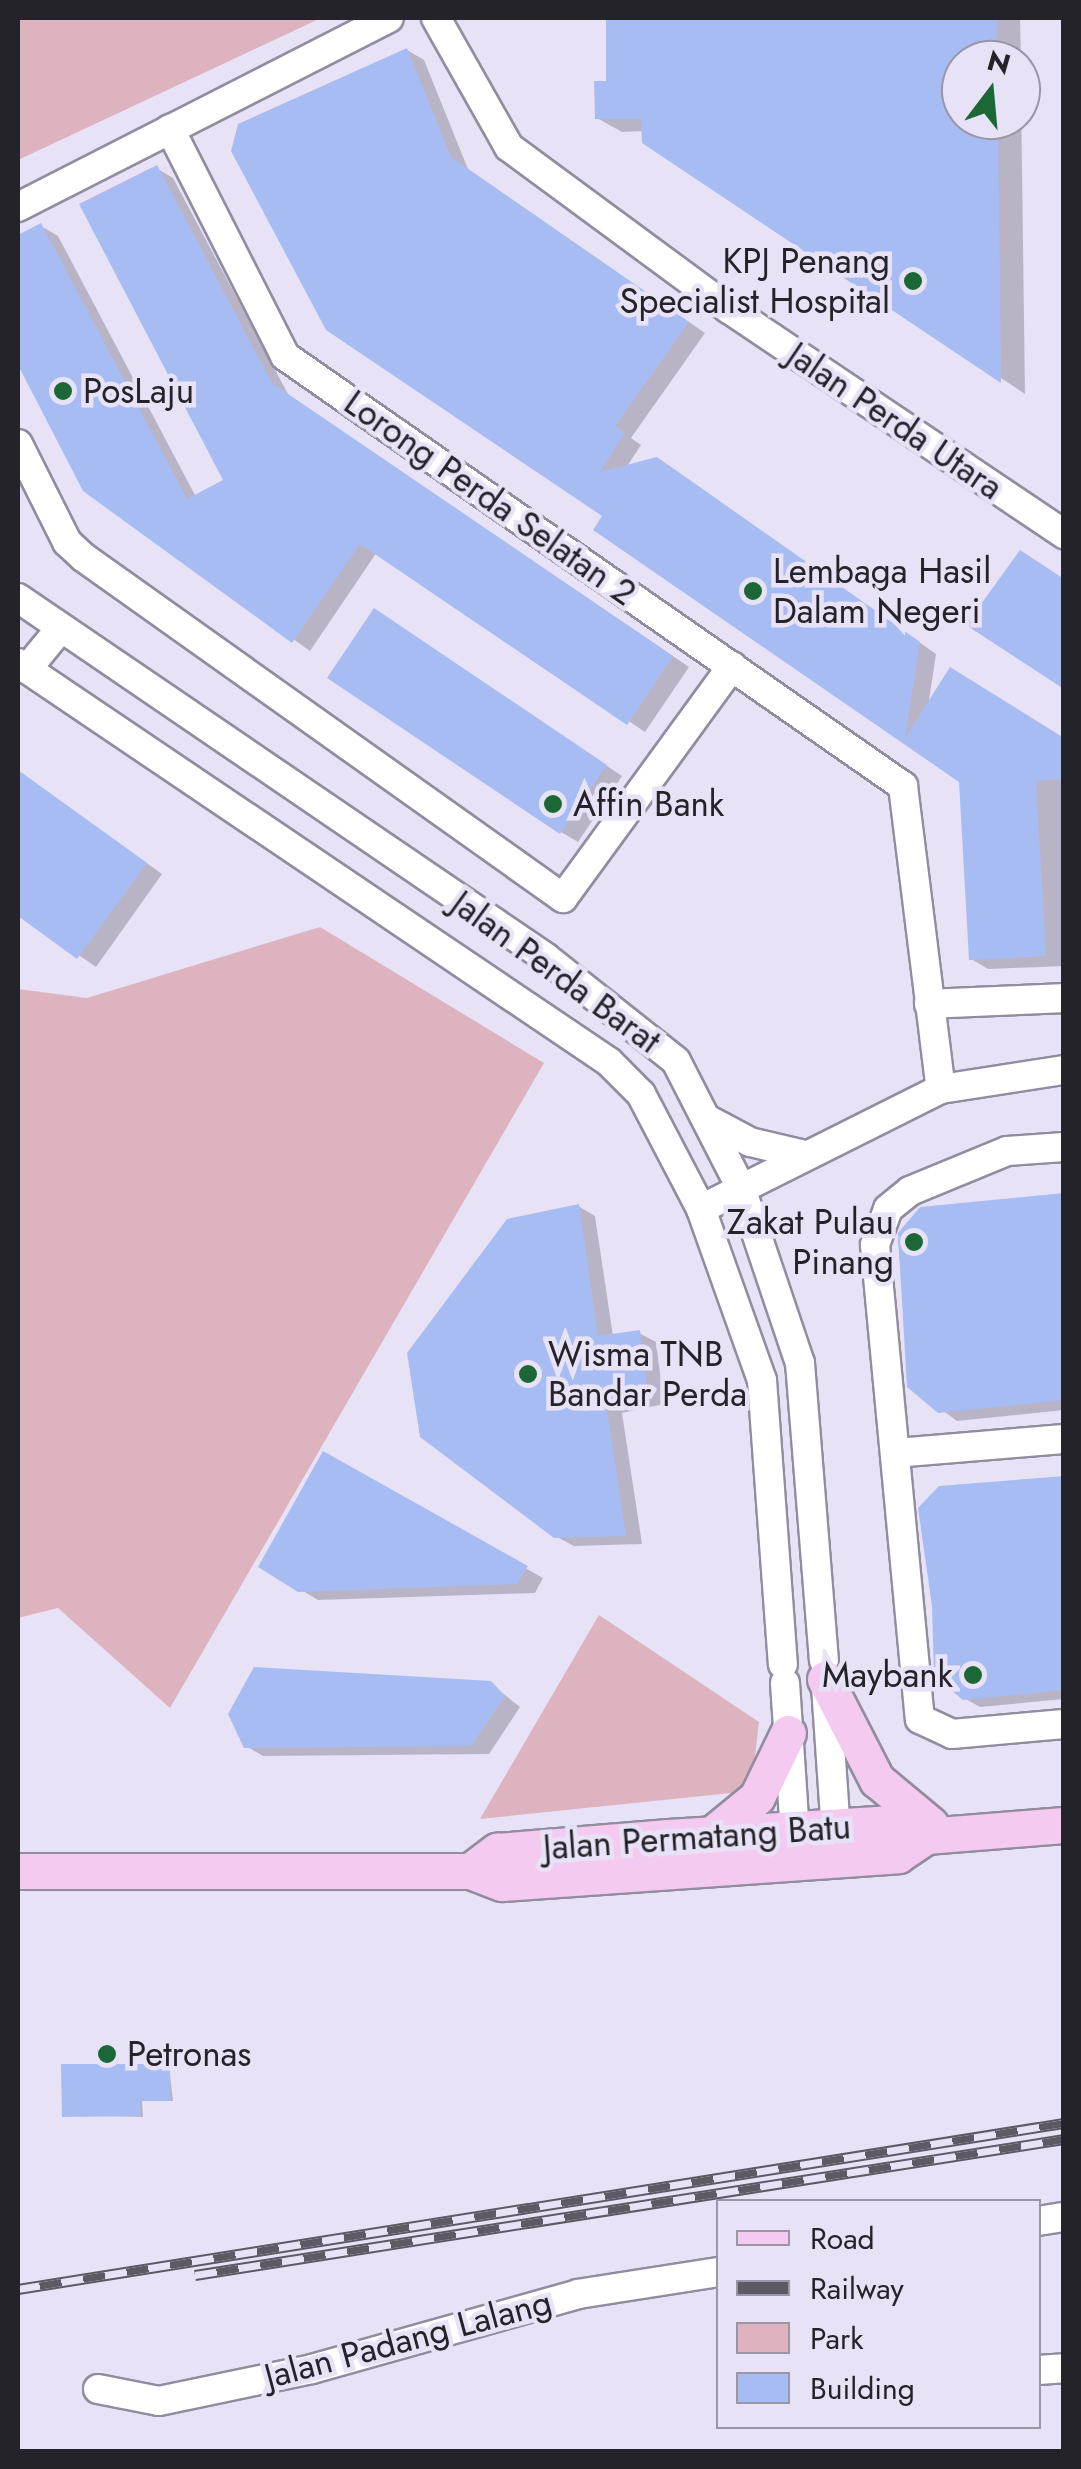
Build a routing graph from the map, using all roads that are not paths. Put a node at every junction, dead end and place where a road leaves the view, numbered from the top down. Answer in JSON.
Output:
{"nodes":[{"id":1,"x":389,"y":18,"type":"edge"},
{"id":2,"x":436,"y":18,"type":"edge"},
{"id":3,"x":170,"y":129,"type":"junction"},
{"id":4,"x":18,"y":207,"type":"edge"},
{"id":5,"x":18,"y":444,"type":"edge"},
{"id":6,"x":1064,"y":534,"type":"edge"},
{"id":7,"x":18,"y":598,"type":"edge"},
{"id":8,"x":59,"y":630,"type":"junction"},
{"id":9,"x":22,"y":666,"type":"edge"},
{"id":10,"x":732,"y":666,"type":"junction"},
{"id":11,"x":1064,"y":998,"type":"edge"},
{"id":12,"x":929,"y":1004,"type":"junction"},
{"id":13,"x":1064,"y":1070,"type":"edge"},
{"id":14,"x":942,"y":1088,"type":"junction"},
{"id":15,"x":707,"y":1119,"type":"junction"},
{"id":16,"x":1064,"y":1147,"type":"edge"},
{"id":17,"x":805,"y":1155,"type":"junction"},
{"id":18,"x":740,"y":1188,"type":"junction"},
{"id":19,"x":700,"y":1209,"type":"junction"},
{"id":20,"x":1064,"y":1439,"type":"edge"},
{"id":21,"x":896,"y":1453,"type":"junction"},
{"id":22,"x":825,"y":1670,"type":"junction"},
{"id":23,"x":1064,"y":1724,"type":"edge"},
{"id":24,"x":788,"y":1733,"type":"junction"},
{"id":25,"x":1064,"y":1826,"type":"edge"},
{"id":26,"x":712,"y":1834,"type":"junction"},
{"id":27,"x":936,"y":1836,"type":"junction"},
{"id":28,"x":837,"y":1844,"type":"junction"},
{"id":29,"x":796,"y":1846,"type":"junction"},
{"id":30,"x":470,"y":1870,"type":"junction"},
{"id":31,"x":18,"y":1871,"type":"edge"},
{"id":32,"x":716,"y":2272,"type":"edge"},
{"id":33,"x":98,"y":2389,"type":"dead end"}],
"edges":[{"from":1,"to":3,"type":"street"},
{"from":2,"to":6,"type":"street","name":"Jalan Perda Utara"},
{"from":3,"to":4,"type":"street"},
{"from":3,"to":10,"type":"street","name":"Lorong Perda Selatan 2"},
{"from":5,"to":10,"type":"street"},
{"from":7,"to":8,"type":"street","name":"Jalan Perda Barat"},
{"from":8,"to":9,"type":"street"},
{"from":8,"to":15,"type":"street","name":"Jalan Perda Barat"},
{"from":9,"to":19,"type":"street","name":"Jalan Perda Barat"},
{"from":10,"to":12,"type":"street","name":"Lorong Perda Selatan 2"},
{"from":11,"to":12,"type":"street"},
{"from":12,"to":14,"type":"street"},
{"from":13,"to":14,"type":"street"},
{"from":14,"to":17,"type":"street"},
{"from":15,"to":17,"type":"street"},
{"from":15,"to":18,"type":"street","name":"Jalan Perda Barat"},
{"from":16,"to":21,"type":"street"},
{"from":17,"to":18,"type":"street"},
{"from":18,"to":19,"type":"street"},
{"from":18,"to":22,"type":"street","name":"Jalan Perda Barat"},
{"from":19,"to":24,"type":"street","name":"Jalan Perda Barat"},
{"from":20,"to":21,"type":"street"},
{"from":21,"to":23,"type":"street"},
{"from":22,"to":27,"type":"main road"},
{"from":22,"to":28,"type":"street","name":"Jalan Perda Barat"},
{"from":24,"to":26,"type":"main road"},
{"from":24,"to":29,"type":"street","name":"Jalan Perda Barat"},
{"from":25,"to":27,"type":"main road","name":"Jalan Permatang Batu"},
{"from":26,"to":29,"type":"main road","name":"Jalan Permatang Batu"},
{"from":26,"to":30,"type":"main road","name":"Jalan Permatang Batu"},
{"from":27,"to":28,"type":"main road","name":"Jalan Permatang Batu"},
{"from":28,"to":29,"type":"main road","name":"Jalan Permatang Batu"},
{"from":29,"to":30,"type":"main road","name":"Jalan Permatang Batu"},
{"from":30,"to":31,"type":"main road","name":"Jalan Permatang Batu"},
{"from":32,"to":33,"type":"street","name":"Jalan Padang Lalang"}]}
